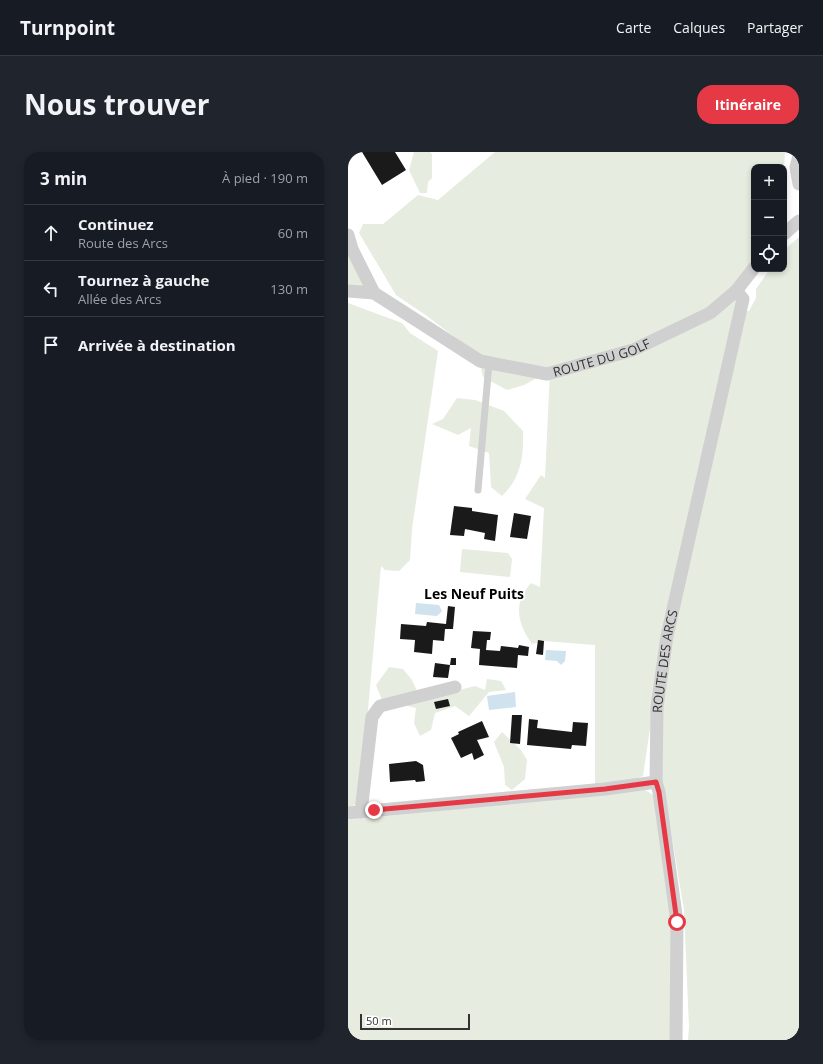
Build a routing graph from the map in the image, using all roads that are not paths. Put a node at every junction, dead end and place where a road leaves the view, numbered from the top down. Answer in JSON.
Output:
{"nodes":[{"id":1,"x":799,"y":158,"type":"edge"},
{"id":2,"x":799,"y":184,"type":"edge"},
{"id":3,"x":799,"y":221,"type":"edge"},
{"id":4,"x":787,"y":231,"type":"edge"},
{"id":5,"x":348,"y":235,"type":"edge"},
{"id":6,"x":751,"y":272,"type":"edge"},
{"id":7,"x":348,"y":291,"type":"edge"},
{"id":8,"x":736,"y":291,"type":"junction"},
{"id":9,"x":374,"y":293,"type":"junction"},
{"id":10,"x":489,"y":363,"type":"junction"},
{"id":11,"x":478,"y":490,"type":"dead end"},
{"id":12,"x":455,"y":687,"type":"dead end"},
{"id":13,"x":656,"y":782,"type":"junction"},
{"id":14,"x":361,"y":812,"type":"junction"},
{"id":15,"x":348,"y":813,"type":"edge"},
{"id":16,"x":676,"y":1040,"type":"edge"}],
"edges":[{"from":1,"to":2,"type":"street"},
{"from":3,"to":4,"type":"street"},
{"from":5,"to":9,"type":"street"},
{"from":6,"to":8,"type":"street","name":"ROUTE DU GOLF"},
{"from":7,"to":9,"type":"street","name":"ROUTE DU GOLF"},
{"from":8,"to":10,"type":"street","name":"ROUTE DU GOLF"},
{"from":8,"to":13,"type":"street","name":"ROUTE DES ARCS"},
{"from":9,"to":10,"type":"street","name":"ROUTE DU GOLF"},
{"from":10,"to":11,"type":"lane"},
{"from":12,"to":14,"type":"street"},
{"from":13,"to":14,"type":"street"},
{"from":13,"to":16,"type":"street","name":"ROUTE DES ARCS"},
{"from":14,"to":15,"type":"street"}]}
